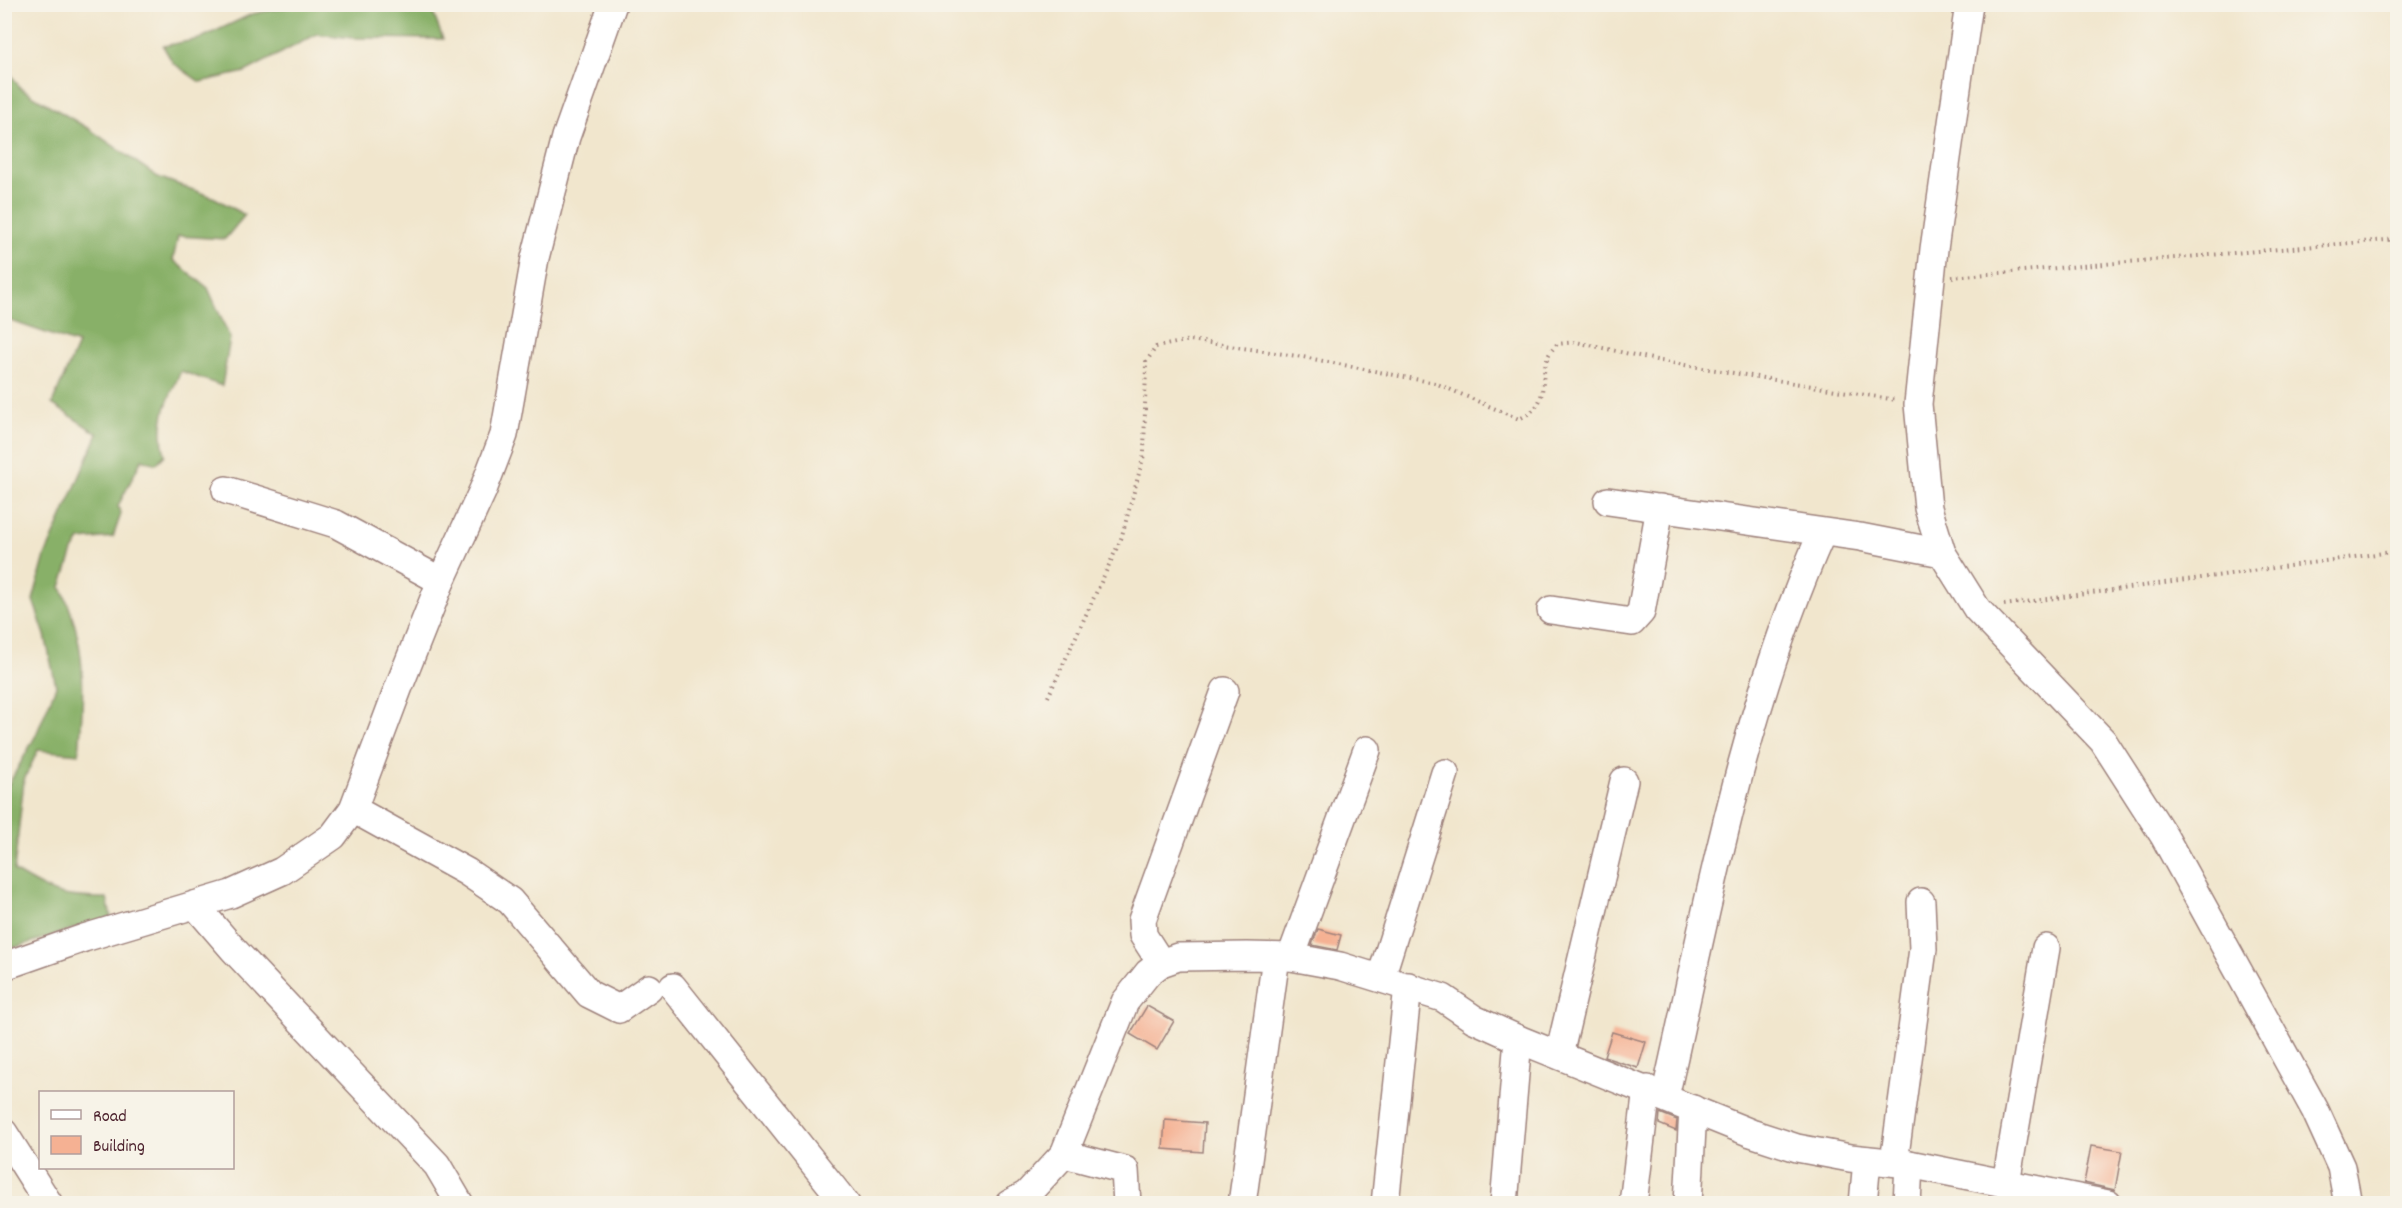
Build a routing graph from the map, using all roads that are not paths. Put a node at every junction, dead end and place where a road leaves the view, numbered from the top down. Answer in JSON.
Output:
{"nodes":[{"id":1,"x":613,"y":4,"type":"edge"},
{"id":2,"x":1969,"y":4,"type":"edge"},
{"id":3,"x":226,"y":490,"type":"dead end"},
{"id":4,"x":1608,"y":501,"type":"dead end"},
{"id":5,"x":1660,"y":508,"type":"junction"},
{"id":6,"x":1822,"y":533,"type":"junction"},
{"id":7,"x":1942,"y":553,"type":"junction"},
{"id":8,"x":441,"y":581,"type":"junction"},
{"id":9,"x":1551,"y":610,"type":"dead end"},
{"id":10,"x":1225,"y":691,"type":"dead end"},
{"id":11,"x":1367,"y":750,"type":"dead end"},
{"id":12,"x":1445,"y":773,"type":"dead end"},
{"id":13,"x":1624,"y":781,"type":"dead end"},
{"id":14,"x":353,"y":809,"type":"junction"},
{"id":15,"x":1921,"y":902,"type":"dead end"},
{"id":16,"x":195,"y":905,"type":"junction"},
{"id":17,"x":2046,"y":948,"type":"dead end"},
{"id":18,"x":1284,"y":957,"type":"junction"},
{"id":19,"x":1161,"y":963,"type":"junction"},
{"id":20,"x":4,"y":966,"type":"edge"},
{"id":21,"x":1381,"y":977,"type":"junction"},
{"id":22,"x":1408,"y":986,"type":"junction"},
{"id":23,"x":1518,"y":1039,"type":"junction"},
{"id":24,"x":1559,"y":1055,"type":"junction"},
{"id":25,"x":1656,"y":1093,"type":"junction"},
{"id":26,"x":1693,"y":1109,"type":"junction"},
{"id":27,"x":4,"y":1133,"type":"edge"},
{"id":28,"x":1065,"y":1154,"type":"junction"},
{"id":29,"x":1890,"y":1162,"type":"junction"},
{"id":30,"x":2006,"y":1184,"type":"junction"},
{"id":31,"x":1022,"y":1200,"type":"edge"},
{"id":32,"x":49,"y":1203,"type":"edge"},
{"id":33,"x":460,"y":1203,"type":"edge"},
{"id":34,"x":846,"y":1203,"type":"edge"},
{"id":35,"x":1127,"y":1203,"type":"edge"},
{"id":36,"x":1242,"y":1203,"type":"edge"},
{"id":37,"x":1385,"y":1203,"type":"edge"},
{"id":38,"x":1504,"y":1203,"type":"edge"},
{"id":39,"x":1633,"y":1203,"type":"edge"},
{"id":40,"x":1688,"y":1203,"type":"edge"},
{"id":41,"x":1863,"y":1203,"type":"edge"},
{"id":42,"x":1907,"y":1203,"type":"edge"},
{"id":43,"x":2108,"y":1203,"type":"edge"},
{"id":44,"x":2348,"y":1203,"type":"edge"}],
"edges":[{"from":1,"to":8,"type":"street"},
{"from":2,"to":7,"type":"street"},
{"from":3,"to":8,"type":"street"},
{"from":4,"to":5,"type":"street"},
{"from":5,"to":6,"type":"street"},
{"from":5,"to":9,"type":"street"},
{"from":6,"to":7,"type":"street"},
{"from":6,"to":25,"type":"street"},
{"from":7,"to":44,"type":"street"},
{"from":8,"to":14,"type":"street"},
{"from":10,"to":19,"type":"street"},
{"from":11,"to":18,"type":"street"},
{"from":12,"to":21,"type":"street"},
{"from":13,"to":24,"type":"street"},
{"from":14,"to":16,"type":"street"},
{"from":14,"to":34,"type":"street"},
{"from":15,"to":29,"type":"street"},
{"from":16,"to":20,"type":"street"},
{"from":16,"to":33,"type":"street"},
{"from":17,"to":30,"type":"street"},
{"from":18,"to":19,"type":"street"},
{"from":18,"to":21,"type":"street"},
{"from":18,"to":36,"type":"street"},
{"from":19,"to":28,"type":"street"},
{"from":21,"to":22,"type":"street"},
{"from":22,"to":23,"type":"street"},
{"from":22,"to":37,"type":"street"},
{"from":23,"to":24,"type":"street"},
{"from":23,"to":38,"type":"street"},
{"from":24,"to":25,"type":"street"},
{"from":25,"to":26,"type":"street"},
{"from":25,"to":39,"type":"street"},
{"from":26,"to":29,"type":"street"},
{"from":26,"to":40,"type":"street"},
{"from":27,"to":32,"type":"street"},
{"from":28,"to":31,"type":"street"},
{"from":28,"to":35,"type":"street"},
{"from":29,"to":30,"type":"street"},
{"from":29,"to":41,"type":"street"},
{"from":29,"to":42,"type":"street"},
{"from":30,"to":43,"type":"street"}]}
